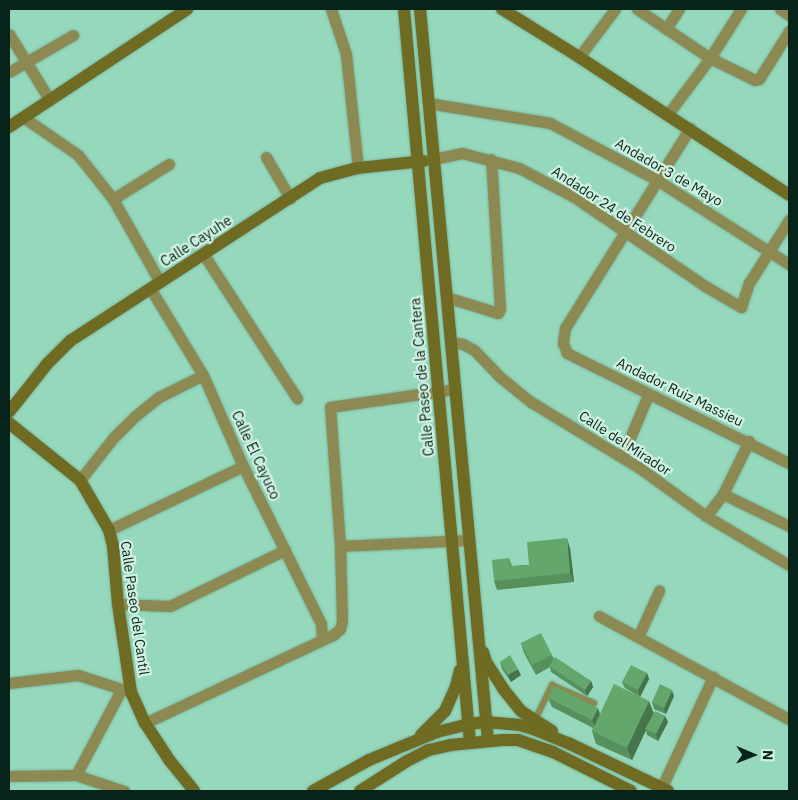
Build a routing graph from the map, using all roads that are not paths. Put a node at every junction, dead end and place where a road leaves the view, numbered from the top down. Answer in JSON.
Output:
{"nodes":[{"id":1,"x":187,"y":9,"type":"edge"},
{"id":2,"x":331,"y":9,"type":"edge"},
{"id":3,"x":404,"y":9,"type":"edge"},
{"id":4,"x":420,"y":9,"type":"edge"},
{"id":5,"x":502,"y":9,"type":"edge"},
{"id":6,"x":615,"y":9,"type":"edge"},
{"id":7,"x":637,"y":9,"type":"edge"},
{"id":8,"x":679,"y":9,"type":"edge"},
{"id":9,"x":741,"y":9,"type":"edge"},
{"id":10,"x":780,"y":9,"type":"edge"},
{"id":11,"x":789,"y":15,"type":"edge"},
{"id":12,"x":666,"y":29,"type":"junction"},
{"id":13,"x":789,"y":31,"type":"edge"},
{"id":14,"x":9,"y":34,"type":"edge"},
{"id":15,"x":73,"y":35,"type":"dead end"},
{"id":16,"x":579,"y":57,"type":"junction"},
{"id":17,"x":710,"y":58,"type":"junction"},
{"id":18,"x":26,"y":62,"type":"junction"},
{"id":19,"x":9,"y":72,"type":"edge"},
{"id":20,"x":49,"y":99,"type":"junction"},
{"id":21,"x":428,"y":103,"type":"junction"},
{"id":22,"x":668,"y":114,"type":"junction"},
{"id":23,"x":23,"y":117,"type":"junction"},
{"id":24,"x":9,"y":127,"type":"edge"},
{"id":25,"x":690,"y":128,"type":"junction"},
{"id":26,"x":266,"y":157,"type":"dead end"},
{"id":27,"x":491,"y":159,"type":"junction"},
{"id":28,"x":434,"y":160,"type":"junction"},
{"id":29,"x":417,"y":163,"type":"junction"},
{"id":30,"x":169,"y":164,"type":"dead end"},
{"id":31,"x":358,"y":168,"type":"junction"},
{"id":32,"x":657,"y":180,"type":"junction"},
{"id":33,"x":789,"y":195,"type":"edge"},
{"id":34,"x":290,"y":198,"type":"junction"},
{"id":35,"x":113,"y":199,"type":"junction"},
{"id":36,"x":789,"y":220,"type":"edge"},
{"id":37,"x":625,"y":232,"type":"junction"},
{"id":38,"x":770,"y":251,"type":"junction"},
{"id":39,"x":204,"y":255,"type":"junction"},
{"id":40,"x":789,"y":264,"type":"edge"},
{"id":41,"x":155,"y":285,"type":"junction"},
{"id":42,"x":446,"y":297,"type":"junction"},
{"id":43,"x":450,"y":342,"type":"junction"},
{"id":44,"x":202,"y":374,"type":"junction"},
{"id":45,"x":454,"y":390,"type":"junction"},
{"id":46,"x":438,"y":391,"type":"junction"},
{"id":47,"x":648,"y":395,"type":"junction"},
{"id":48,"x":297,"y":398,"type":"dead end"},
{"id":49,"x":9,"y":412,"type":"edge"},
{"id":50,"x":9,"y":423,"type":"edge"},
{"id":51,"x":749,"y":441,"type":"junction"},
{"id":52,"x":622,"y":457,"type":"junction"},
{"id":53,"x":789,"y":463,"type":"edge"},
{"id":54,"x":243,"y":466,"type":"junction"},
{"id":55,"x":80,"y":480,"type":"junction"},
{"id":56,"x":723,"y":494,"type":"junction"},
{"id":57,"x":706,"y":516,"type":"junction"},
{"id":58,"x":789,"y":526,"type":"edge"},
{"id":59,"x":109,"y":530,"type":"junction"},
{"id":60,"x":468,"y":540,"type":"junction"},
{"id":61,"x":452,"y":541,"type":"junction"},
{"id":62,"x":340,"y":546,"type":"junction"},
{"id":63,"x":284,"y":550,"type":"junction"},
{"id":64,"x":789,"y":565,"type":"edge"},
{"id":65,"x":659,"y":591,"type":"dead end"},
{"id":66,"x":118,"y":604,"type":"junction"},
{"id":67,"x":599,"y":616,"type":"dead end"},
{"id":68,"x":476,"y":627,"type":"junction"},
{"id":69,"x":638,"y":637,"type":"junction"},
{"id":70,"x":322,"y":639,"type":"junction"},
{"id":71,"x":462,"y":661,"type":"junction"},
{"id":72,"x":713,"y":677,"type":"junction"},
{"id":73,"x":9,"y":683,"type":"edge"},
{"id":74,"x":126,"y":691,"type":"junction"},
{"id":75,"x":594,"y":704,"type":"edge"},
{"id":76,"x":789,"y":719,"type":"edge"},
{"id":77,"x":486,"y":722,"type":"junction"},
{"id":78,"x":146,"y":723,"type":"junction"},
{"id":79,"x":468,"y":724,"type":"junction"},
{"id":80,"x":534,"y":725,"type":"junction"},
{"id":81,"x":488,"y":741,"type":"junction"},
{"id":82,"x":470,"y":743,"type":"junction"},
{"id":83,"x":412,"y":744,"type":"junction"},
{"id":84,"x":531,"y":744,"type":"junction"},
{"id":85,"x":76,"y":775,"type":"junction"},
{"id":86,"x":9,"y":776,"type":"edge"},
{"id":87,"x":663,"y":790,"type":"edge"},
{"id":88,"x":124,"y":791,"type":"edge"},
{"id":89,"x":194,"y":791,"type":"edge"},
{"id":90,"x":313,"y":791,"type":"edge"},
{"id":91,"x":360,"y":791,"type":"edge"},
{"id":92,"x":631,"y":791,"type":"edge"}],
"edges":[{"from":1,"to":20,"type":"main road"},
{"from":2,"to":31,"type":"street"},
{"from":3,"to":29,"type":"main road","name":"Calle Paseo de la Cantera"},
{"from":4,"to":21,"type":"main road"},
{"from":5,"to":16,"type":"main road"},
{"from":6,"to":16,"type":"street"},
{"from":7,"to":12,"type":"street"},
{"from":8,"to":12,"type":"street"},
{"from":9,"to":17,"type":"street"},
{"from":10,"to":11,"type":"street"},
{"from":12,"to":17,"type":"street"},
{"from":13,"to":17,"type":"street"},
{"from":14,"to":18,"type":"street"},
{"from":15,"to":18,"type":"street"},
{"from":16,"to":22,"type":"main road"},
{"from":17,"to":22,"type":"street"},
{"from":18,"to":19,"type":"street"},
{"from":18,"to":20,"type":"street"},
{"from":20,"to":23,"type":"main road"},
{"from":21,"to":28,"type":"main road"},
{"from":21,"to":32,"type":"street","name":"Andador 3 de Mayo"},
{"from":22,"to":25,"type":"main road"},
{"from":23,"to":24,"type":"main road"},
{"from":23,"to":35,"type":"street","name":"Calle El Cayuco"},
{"from":25,"to":32,"type":"street"},
{"from":25,"to":33,"type":"main road"},
{"from":26,"to":34,"type":"street"},
{"from":27,"to":28,"type":"street","name":"Andador 24 de Febrero"},
{"from":27,"to":37,"type":"street","name":"Andador 24 de Febrero"},
{"from":27,"to":42,"type":"street"},
{"from":28,"to":29,"type":"main road","name":"Calle Cayuhe"},
{"from":28,"to":42,"type":"main road"},
{"from":29,"to":31,"type":"main road","name":"Calle Cayuhe"},
{"from":29,"to":46,"type":"main road","name":"Calle Paseo de la Cantera"},
{"from":30,"to":35,"type":"street"},
{"from":31,"to":34,"type":"main road","name":"Calle Cayuhe"},
{"from":32,"to":37,"type":"street"},
{"from":32,"to":38,"type":"street","name":"Andador 3 de Mayo"},
{"from":34,"to":39,"type":"main road","name":"Calle Cayuhe"},
{"from":35,"to":41,"type":"street","name":"Calle El Cayuco"},
{"from":36,"to":38,"type":"street"},
{"from":37,"to":38,"type":"street","name":"Andador 24 de Febrero"},
{"from":37,"to":47,"type":"street","name":"Andador Ruiz Massieu"},
{"from":38,"to":40,"type":"street","name":"Andador 3 de Mayo"},
{"from":39,"to":41,"type":"main road","name":"Calle Cayuhe"},
{"from":39,"to":48,"type":"street"},
{"from":41,"to":44,"type":"street","name":"Calle El Cayuco"},
{"from":41,"to":49,"type":"main road","name":"Calle Cayuhe"},
{"from":42,"to":43,"type":"main road"},
{"from":43,"to":45,"type":"main road"},
{"from":43,"to":52,"type":"street","name":"Calle del Mirador"},
{"from":44,"to":54,"type":"street","name":"Calle El Cayuco"},
{"from":44,"to":55,"type":"street"},
{"from":45,"to":46,"type":"street"},
{"from":45,"to":60,"type":"main road"},
{"from":46,"to":61,"type":"main road","name":"Calle Paseo de la Cantera"},
{"from":46,"to":62,"type":"street"},
{"from":47,"to":51,"type":"street","name":"Andador Ruiz Massieu"},
{"from":47,"to":52,"type":"street"},
{"from":50,"to":55,"type":"main road","name":"Calle Paseo del Cantil"},
{"from":51,"to":53,"type":"street","name":"Andador Ruiz Massieu"},
{"from":51,"to":56,"type":"street"},
{"from":52,"to":57,"type":"street","name":"Calle del Mirador"},
{"from":54,"to":59,"type":"street"},
{"from":54,"to":63,"type":"street","name":"Calle El Cayuco"},
{"from":55,"to":59,"type":"main road","name":"Calle Paseo del Cantil"},
{"from":56,"to":57,"type":"street"},
{"from":56,"to":58,"type":"street"},
{"from":57,"to":64,"type":"street","name":"Calle del Mirador"},
{"from":59,"to":66,"type":"main road","name":"Calle Paseo del Cantil"},
{"from":60,"to":61,"type":"street"},
{"from":60,"to":68,"type":"main road"},
{"from":61,"to":62,"type":"street"},
{"from":61,"to":71,"type":"main road","name":"Calle Paseo de la Cantera"},
{"from":62,"to":70,"type":"street"},
{"from":63,"to":66,"type":"street"},
{"from":63,"to":70,"type":"street","name":"Calle El Cayuco"},
{"from":65,"to":69,"type":"street"},
{"from":66,"to":74,"type":"main road","name":"Calle Paseo del Cantil"},
{"from":67,"to":69,"type":"street"},
{"from":68,"to":77,"type":"main road"},
{"from":68,"to":80,"type":"main road"},
{"from":69,"to":72,"type":"street"},
{"from":70,"to":78,"type":"street"},
{"from":71,"to":79,"type":"main road","name":"Calle Paseo de la Cantera"},
{"from":71,"to":83,"type":"main road"},
{"from":72,"to":76,"type":"street"},
{"from":72,"to":87,"type":"street"},
{"from":73,"to":74,"type":"street"},
{"from":74,"to":78,"type":"main road","name":"Calle Paseo del Cantil"},
{"from":74,"to":85,"type":"street"},
{"from":75,"to":80,"type":"lane"},
{"from":77,"to":79,"type":"main road"},
{"from":77,"to":80,"type":"main road"},
{"from":77,"to":81,"type":"main road"},
{"from":78,"to":89,"type":"main road","name":"Calle Paseo del Cantil"},
{"from":79,"to":82,"type":"main road","name":"Calle Paseo de la Cantera"},
{"from":79,"to":83,"type":"main road"},
{"from":80,"to":84,"type":"lane"},
{"from":80,"to":87,"type":"main road"},
{"from":81,"to":82,"type":"main road"},
{"from":81,"to":84,"type":"main road"},
{"from":82,"to":91,"type":"main road"},
{"from":83,"to":90,"type":"main road"},
{"from":84,"to":92,"type":"main road"},
{"from":85,"to":86,"type":"street"},
{"from":85,"to":88,"type":"street"}]}
